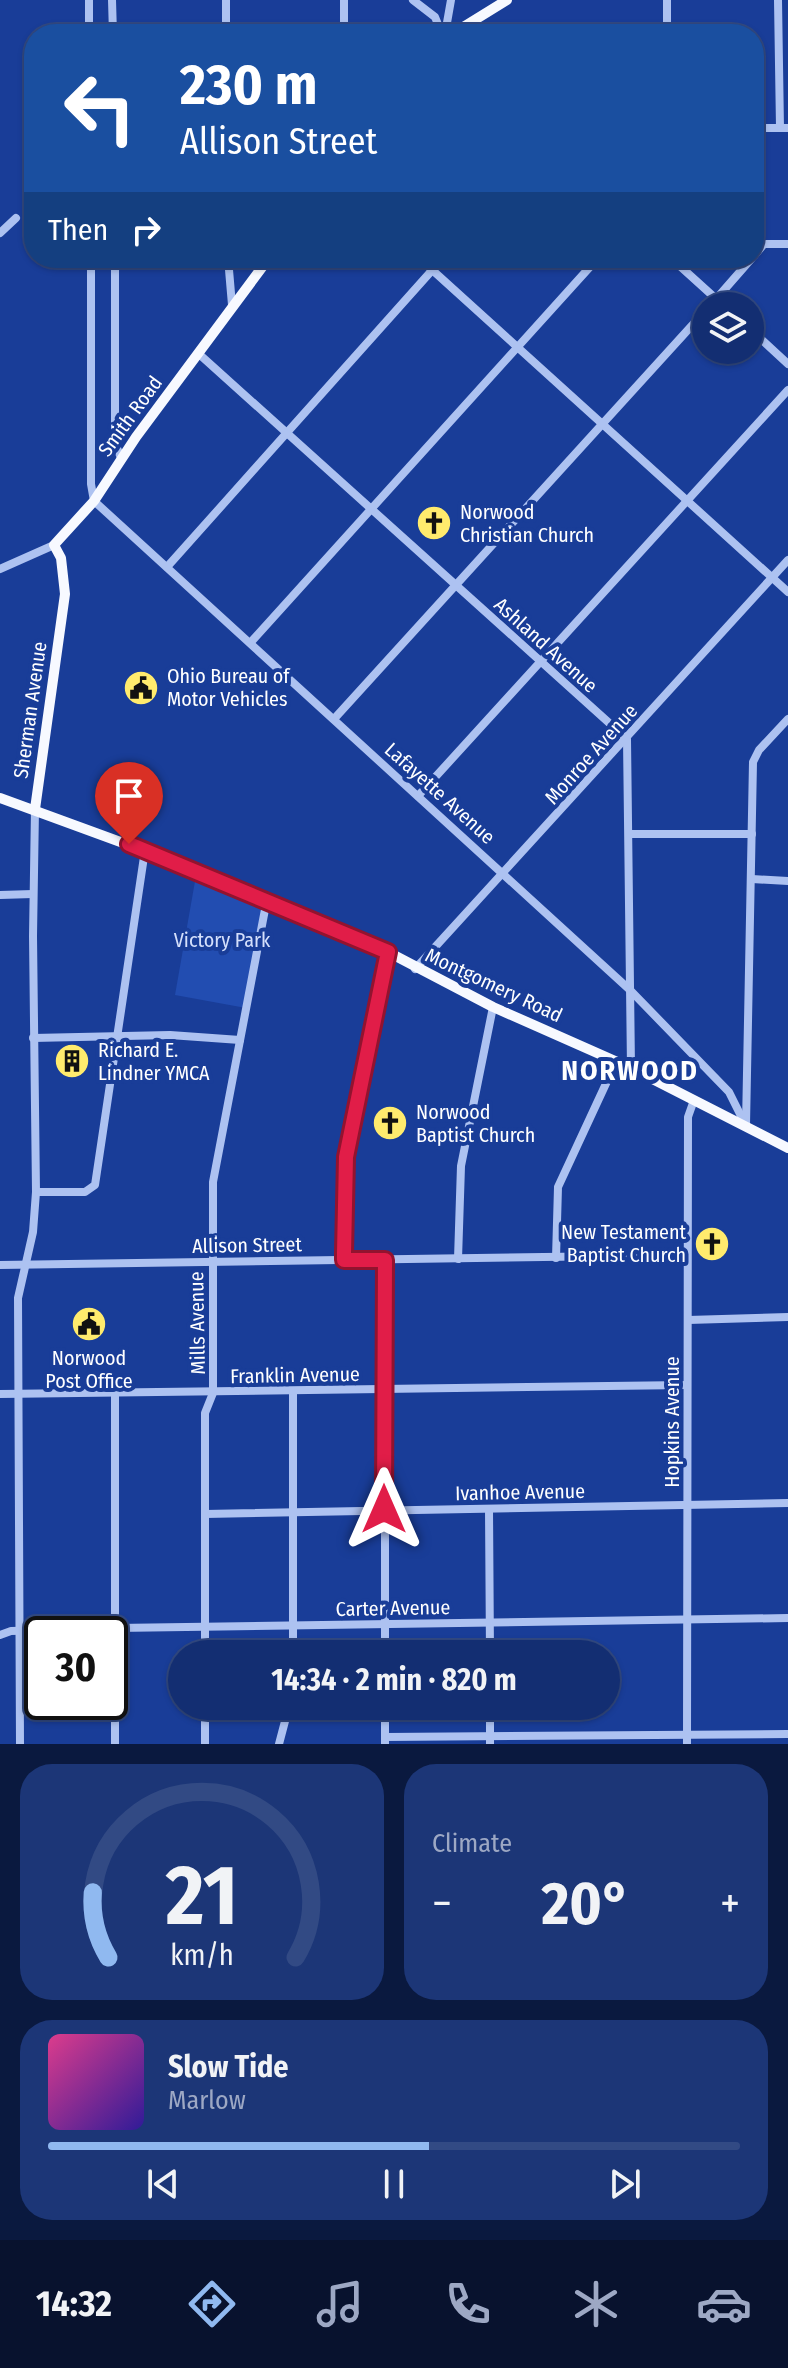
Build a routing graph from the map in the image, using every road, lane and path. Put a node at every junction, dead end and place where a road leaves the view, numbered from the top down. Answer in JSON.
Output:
{"nodes":[{"id":1,"x":89,"y":0,"type":"edge"},
{"id":2,"x":112,"y":0,"type":"edge"},
{"id":3,"x":226,"y":0,"type":"edge"},
{"id":4,"x":344,"y":0,"type":"edge"},
{"id":5,"x":413,"y":0,"type":"edge"},
{"id":6,"x":451,"y":0,"type":"edge"},
{"id":7,"x":507,"y":0,"type":"edge"},
{"id":8,"x":667,"y":0,"type":"edge"},
{"id":9,"x":778,"y":0,"type":"edge"},
{"id":10,"x":89,"y":24,"type":"edge"},
{"id":11,"x":113,"y":24,"type":"edge"},
{"id":12,"x":226,"y":24,"type":"edge"},
{"id":13,"x":344,"y":24,"type":"edge"},
{"id":14,"x":439,"y":24,"type":"edge"},
{"id":15,"x":446,"y":24,"type":"edge"},
{"id":16,"x":468,"y":24,"type":"edge"},
{"id":17,"x":667,"y":24,"type":"edge"},
{"id":18,"x":784,"y":128,"type":"edge"},
{"id":19,"x":16,"y":218,"type":"dead end"},
{"id":20,"x":0,"y":233,"type":"edge"},
{"id":21,"x":764,"y":244,"type":"edge"},
{"id":22,"x":788,"y":244,"type":"edge"},
{"id":23,"x":91,"y":268,"type":"edge"},
{"id":24,"x":115,"y":268,"type":"edge"},
{"id":25,"x":229,"y":268,"type":"edge"},
{"id":26,"x":261,"y":268,"type":"edge"},
{"id":27,"x":589,"y":268,"type":"edge"},
{"id":28,"x":680,"y":268,"type":"edge"},
{"id":29,"x":743,"y":268,"type":"edge"},
{"id":30,"x":432,"y":270,"type":"joint"},
{"id":31,"x":700,"y":292,"type":"edge"},
{"id":32,"x":722,"y":292,"type":"edge"},
{"id":33,"x":232,"y":305,"type":"junction"},
{"id":34,"x":692,"y":326,"type":"edge"},
{"id":35,"x":764,"y":342,"type":"edge"},
{"id":36,"x":519,"y":347,"type":"junction"},
{"id":37,"x":199,"y":354,"type":"junction"},
{"id":38,"x":788,"y":364,"type":"edge"},
{"id":39,"x":788,"y":390,"type":"edge"},
{"id":40,"x":602,"y":425,"type":"junction"},
{"id":41,"x":287,"y":433,"type":"junction"},
{"id":42,"x":121,"y":458,"type":"junction"},
{"id":43,"x":94,"y":501,"type":"junction"},
{"id":44,"x":687,"y":501,"type":"junction"},
{"id":45,"x":372,"y":510,"type":"junction"},
{"id":46,"x":54,"y":545,"type":"junction"},
{"id":47,"x":788,"y":560,"type":"edge"},
{"id":48,"x":167,"y":567,"type":"junction"},
{"id":49,"x":0,"y":569,"type":"edge"},
{"id":50,"x":772,"y":577,"type":"junction"},
{"id":51,"x":456,"y":586,"type":"junction"},
{"id":52,"x":788,"y":592,"type":"edge"},
{"id":53,"x":251,"y":642,"type":"junction"},
{"id":54,"x":540,"y":663,"type":"junction"},
{"id":55,"x":334,"y":719,"type":"junction"},
{"id":56,"x":788,"y":719,"type":"edge"},
{"id":57,"x":627,"y":739,"type":"junction"},
{"id":58,"x":418,"y":796,"type":"junction"},
{"id":59,"x":0,"y":798,"type":"edge"},
{"id":60,"x":35,"y":809,"type":"junction"},
{"id":61,"x":630,"y":834,"type":"junction"},
{"id":62,"x":752,"y":834,"type":"junction"},
{"id":63,"x":145,"y":850,"type":"junction"},
{"id":64,"x":505,"y":873,"type":"junction"},
{"id":65,"x":752,"y":879,"type":"junction"},
{"id":66,"x":788,"y":881,"type":"edge"},
{"id":67,"x":33,"y":894,"type":"junction"},
{"id":68,"x":0,"y":895,"type":"edge"},
{"id":69,"x":267,"y":899,"type":"junction"},
{"id":70,"x":388,"y":952,"type":"junction"},
{"id":71,"x":415,"y":969,"type":"junction"},
{"id":72,"x":630,"y":990,"type":"junction"},
{"id":73,"x":493,"y":1007,"type":"junction"},
{"id":74,"x":118,"y":1037,"type":"junction"},
{"id":75,"x":33,"y":1038,"type":"junction"},
{"id":76,"x":240,"y":1040,"type":"junction"},
{"id":77,"x":616,"y":1062,"type":"junction"},
{"id":78,"x":631,"y":1068,"type":"junction"},
{"id":79,"x":694,"y":1100,"type":"junction"},
{"id":80,"x":746,"y":1126,"type":"junction"},
{"id":81,"x":788,"y":1148,"type":"edge"},
{"id":82,"x":36,"y":1192,"type":"junction"},
{"id":83,"x":687,"y":1255,"type":"junction"},
{"id":84,"x":556,"y":1258,"type":"junction"},
{"id":85,"x":458,"y":1259,"type":"junction"},
{"id":86,"x":344,"y":1260,"type":"junction"},
{"id":87,"x":385,"y":1260,"type":"junction"},
{"id":88,"x":212,"y":1261,"type":"junction"},
{"id":89,"x":0,"y":1265,"type":"edge"},
{"id":90,"x":25,"y":1265,"type":"junction"},
{"id":91,"x":788,"y":1317,"type":"edge"},
{"id":92,"x":688,"y":1320,"type":"junction"},
{"id":93,"x":687,"y":1385,"type":"junction"},
{"id":94,"x":385,"y":1389,"type":"junction"},
{"id":95,"x":293,"y":1391,"type":"junction"},
{"id":96,"x":19,"y":1393,"type":"junction"},
{"id":97,"x":115,"y":1393,"type":"junction"},
{"id":98,"x":213,"y":1393,"type":"junction"},
{"id":99,"x":0,"y":1394,"type":"edge"},
{"id":100,"x":788,"y":1503,"type":"edge"},
{"id":101,"x":688,"y":1505,"type":"junction"},
{"id":102,"x":384,"y":1509,"type":"junction"},
{"id":103,"x":489,"y":1509,"type":"junction"},
{"id":104,"x":292,"y":1511,"type":"junction"},
{"id":105,"x":205,"y":1514,"type":"junction"},
{"id":106,"x":116,"y":1616,"type":"edge"},
{"id":107,"x":788,"y":1618,"type":"edge"},
{"id":108,"x":687,"y":1619,"type":"junction"},
{"id":109,"x":489,"y":1622,"type":"junction"},
{"id":110,"x":385,"y":1623,"type":"junction"},
{"id":111,"x":293,"y":1626,"type":"junction"},
{"id":112,"x":204,"y":1627,"type":"junction"},
{"id":113,"x":128,"y":1628,"type":"edge"},
{"id":114,"x":18,"y":1631,"type":"junction"},
{"id":115,"x":24,"y":1631,"type":"edge"},
{"id":116,"x":0,"y":1635,"type":"edge"},
{"id":117,"x":204,"y":1640,"type":"edge"},
{"id":118,"x":293,"y":1640,"type":"edge"},
{"id":119,"x":385,"y":1640,"type":"edge"},
{"id":120,"x":490,"y":1640,"type":"edge"},
{"id":121,"x":115,"y":1720,"type":"edge"},
{"id":122,"x":205,"y":1720,"type":"edge"},
{"id":123,"x":285,"y":1720,"type":"edge"},
{"id":124,"x":385,"y":1720,"type":"edge"},
{"id":125,"x":687,"y":1733,"type":"junction"},
{"id":126,"x":788,"y":1734,"type":"edge"},
{"id":127,"x":490,"y":1740,"type":"edge"},
{"id":128,"x":385,"y":1741,"type":"edge"},
{"id":129,"x":20,"y":1744,"type":"edge"},
{"id":130,"x":115,"y":1744,"type":"edge"},
{"id":131,"x":205,"y":1744,"type":"edge"},
{"id":132,"x":279,"y":1744,"type":"edge"},
{"id":133,"x":687,"y":1744,"type":"edge"}],
"edges":[{"from":1,"to":10,"type":"street"},
{"from":2,"to":11,"type":"street"},
{"from":3,"to":12,"type":"street"},
{"from":4,"to":13,"type":"street"},
{"from":5,"to":14,"type":"street"},
{"from":6,"to":15,"type":"street"},
{"from":7,"to":16,"type":"main road"},
{"from":8,"to":17,"type":"street"},
{"from":9,"to":18,"type":"street"},
{"from":19,"to":20,"type":"street"},
{"from":21,"to":22,"type":"street"},
{"from":23,"to":43,"type":"street"},
{"from":24,"to":42,"type":"street"},
{"from":25,"to":33,"type":"street"},
{"from":26,"to":33,"type":"main road","name":"Smith Road"},
{"from":27,"to":36,"type":"street"},
{"from":28,"to":31,"type":"street"},
{"from":29,"to":32,"type":"street"},
{"from":30,"to":36,"type":"street"},
{"from":30,"to":41,"type":"street"},
{"from":33,"to":37,"type":"main road","name":"Smith Road"},
{"from":34,"to":40,"type":"street"},
{"from":35,"to":38,"type":"street"},
{"from":36,"to":40,"type":"street"},
{"from":36,"to":45,"type":"street"},
{"from":37,"to":41,"type":"street","name":"Ashland Avenue"},
{"from":37,"to":42,"type":"main road","name":"Smith Road"},
{"from":39,"to":44,"type":"street"},
{"from":40,"to":44,"type":"street"},
{"from":40,"to":51,"type":"street"},
{"from":41,"to":45,"type":"street","name":"Ashland Avenue"},
{"from":41,"to":48,"type":"street"},
{"from":42,"to":43,"type":"main road","name":"Smith Road"},
{"from":43,"to":46,"type":"main road","name":"Smith Road"},
{"from":43,"to":48,"type":"street","name":"Lafayette Avenue"},
{"from":44,"to":50,"type":"street"},
{"from":44,"to":54,"type":"street"},
{"from":45,"to":51,"type":"street","name":"Ashland Avenue"},
{"from":45,"to":53,"type":"street"},
{"from":46,"to":49,"type":"street","name":"Smith Road"},
{"from":46,"to":60,"type":"main road","name":"Sherman Avenue"},
{"from":47,"to":50,"type":"street","name":"Monroe Avenue"},
{"from":48,"to":53,"type":"street","name":"Lafayette Avenue"},
{"from":50,"to":52,"type":"street"},
{"from":50,"to":57,"type":"street","name":"Monroe Avenue"},
{"from":51,"to":54,"type":"street","name":"Ashland Avenue"},
{"from":51,"to":55,"type":"street"},
{"from":53,"to":55,"type":"street","name":"Lafayette Avenue"},
{"from":54,"to":57,"type":"street","name":"Ashland Avenue"},
{"from":54,"to":58,"type":"street"},
{"from":55,"to":58,"type":"street","name":"Lafayette Avenue"},
{"from":56,"to":62,"type":"street"},
{"from":57,"to":61,"type":"street"},
{"from":57,"to":64,"type":"street","name":"Monroe Avenue"},
{"from":58,"to":64,"type":"street","name":"Lafayette Avenue"},
{"from":59,"to":60,"type":"main road","name":"Montgomery Road"},
{"from":60,"to":63,"type":"main road","name":"Montgomery Road"},
{"from":60,"to":67,"type":"street","name":"Sherman Avenue"},
{"from":61,"to":62,"type":"street"},
{"from":61,"to":72,"type":"street"},
{"from":62,"to":65,"type":"street"},
{"from":63,"to":69,"type":"main road","name":"Montgomery Road"},
{"from":63,"to":74,"type":"street"},
{"from":64,"to":71,"type":"street","name":"Monroe Avenue"},
{"from":64,"to":72,"type":"street","name":"Lafayette Avenue"},
{"from":65,"to":66,"type":"street"},
{"from":65,"to":80,"type":"street"},
{"from":67,"to":68,"type":"street"},
{"from":67,"to":75,"type":"street","name":"Sherman Avenue"},
{"from":69,"to":70,"type":"main road","name":"Montgomery Road"},
{"from":69,"to":76,"type":"street","name":"Mills Avenue"},
{"from":70,"to":71,"type":"main road","name":"Montgomery Road"},
{"from":70,"to":86,"type":"street"},
{"from":71,"to":73,"type":"main road","name":"Montgomery Road"},
{"from":72,"to":78,"type":"street"},
{"from":72,"to":80,"type":"street","name":"Lafayette Avenue"},
{"from":73,"to":77,"type":"main road","name":"Montgomery Road"},
{"from":73,"to":85,"type":"street"},
{"from":74,"to":75,"type":"street"},
{"from":74,"to":76,"type":"street"},
{"from":74,"to":82,"type":"street"},
{"from":75,"to":82,"type":"street","name":"Sherman Avenue"},
{"from":76,"to":88,"type":"street","name":"Mills Avenue"},
{"from":77,"to":78,"type":"main road","name":"Montgomery Road"},
{"from":77,"to":84,"type":"street"},
{"from":78,"to":79,"type":"main road","name":"Montgomery Road"},
{"from":79,"to":80,"type":"main road","name":"Montgomery Road"},
{"from":79,"to":83,"type":"street","name":"Hopkins Avenue"},
{"from":80,"to":81,"type":"main road","name":"Montgomery Road"},
{"from":82,"to":90,"type":"street","name":"Sherman Avenue"},
{"from":83,"to":84,"type":"street","name":"Allison Street"},
{"from":83,"to":92,"type":"street","name":"Hopkins Avenue"},
{"from":84,"to":85,"type":"street","name":"Allison Street"},
{"from":85,"to":87,"type":"street","name":"Allison Street"},
{"from":86,"to":87,"type":"street","name":"Allison Street"},
{"from":86,"to":88,"type":"street","name":"Allison Street"},
{"from":87,"to":94,"type":"street"},
{"from":88,"to":90,"type":"street","name":"Allison Street"},
{"from":88,"to":98,"type":"street","name":"Mills Avenue"},
{"from":89,"to":90,"type":"street","name":"Allison Street"},
{"from":90,"to":96,"type":"street","name":"Sherman Avenue"},
{"from":91,"to":92,"type":"street"},
{"from":92,"to":93,"type":"street","name":"Hopkins Avenue"},
{"from":93,"to":94,"type":"street","name":"Franklin Avenue"},
{"from":93,"to":101,"type":"street","name":"Hopkins Avenue"},
{"from":94,"to":95,"type":"street","name":"Franklin Avenue"},
{"from":94,"to":102,"type":"street"},
{"from":95,"to":98,"type":"street","name":"Franklin Avenue"},
{"from":95,"to":104,"type":"street"},
{"from":96,"to":97,"type":"street","name":"Franklin Avenue"},
{"from":96,"to":99,"type":"street","name":"Franklin Avenue"},
{"from":96,"to":114,"type":"street","name":"Sherman Avenue"},
{"from":97,"to":98,"type":"street","name":"Franklin Avenue"},
{"from":97,"to":106,"type":"street"},
{"from":98,"to":105,"type":"street","name":"Mills Avenue"},
{"from":100,"to":101,"type":"street","name":"Ivanhoe Avenue"},
{"from":101,"to":103,"type":"street","name":"Ivanhoe Avenue"},
{"from":101,"to":108,"type":"street","name":"Hopkins Avenue"},
{"from":102,"to":103,"type":"street","name":"Ivanhoe Avenue"},
{"from":102,"to":104,"type":"street","name":"Ivanhoe Avenue"},
{"from":102,"to":110,"type":"street"},
{"from":103,"to":109,"type":"street"},
{"from":104,"to":105,"type":"street","name":"Ivanhoe Avenue"},
{"from":104,"to":111,"type":"street"},
{"from":105,"to":112,"type":"street","name":"Mills Avenue"},
{"from":107,"to":108,"type":"street","name":"Carter Avenue"},
{"from":108,"to":109,"type":"street","name":"Carter Avenue"},
{"from":108,"to":125,"type":"street","name":"Hopkins Avenue"},
{"from":109,"to":110,"type":"street","name":"Carter Avenue"},
{"from":109,"to":120,"type":"street"},
{"from":110,"to":111,"type":"street","name":"Carter Avenue"},
{"from":110,"to":119,"type":"street"},
{"from":111,"to":112,"type":"street","name":"Carter Avenue"},
{"from":111,"to":118,"type":"street"},
{"from":112,"to":113,"type":"street","name":"Carter Avenue"},
{"from":112,"to":117,"type":"street","name":"Mills Avenue"},
{"from":114,"to":115,"type":"street","name":"Carter Avenue"},
{"from":114,"to":116,"type":"street","name":"Carter Avenue"},
{"from":114,"to":129,"type":"street","name":"Sherman Avenue"},
{"from":121,"to":130,"type":"street"},
{"from":122,"to":131,"type":"street"},
{"from":123,"to":132,"type":"street"},
{"from":124,"to":128,"type":"street"},
{"from":125,"to":126,"type":"street"},
{"from":125,"to":127,"type":"street"},
{"from":125,"to":133,"type":"street","name":"Hopkins Avenue"},
{"from":127,"to":128,"type":"street"}]}
